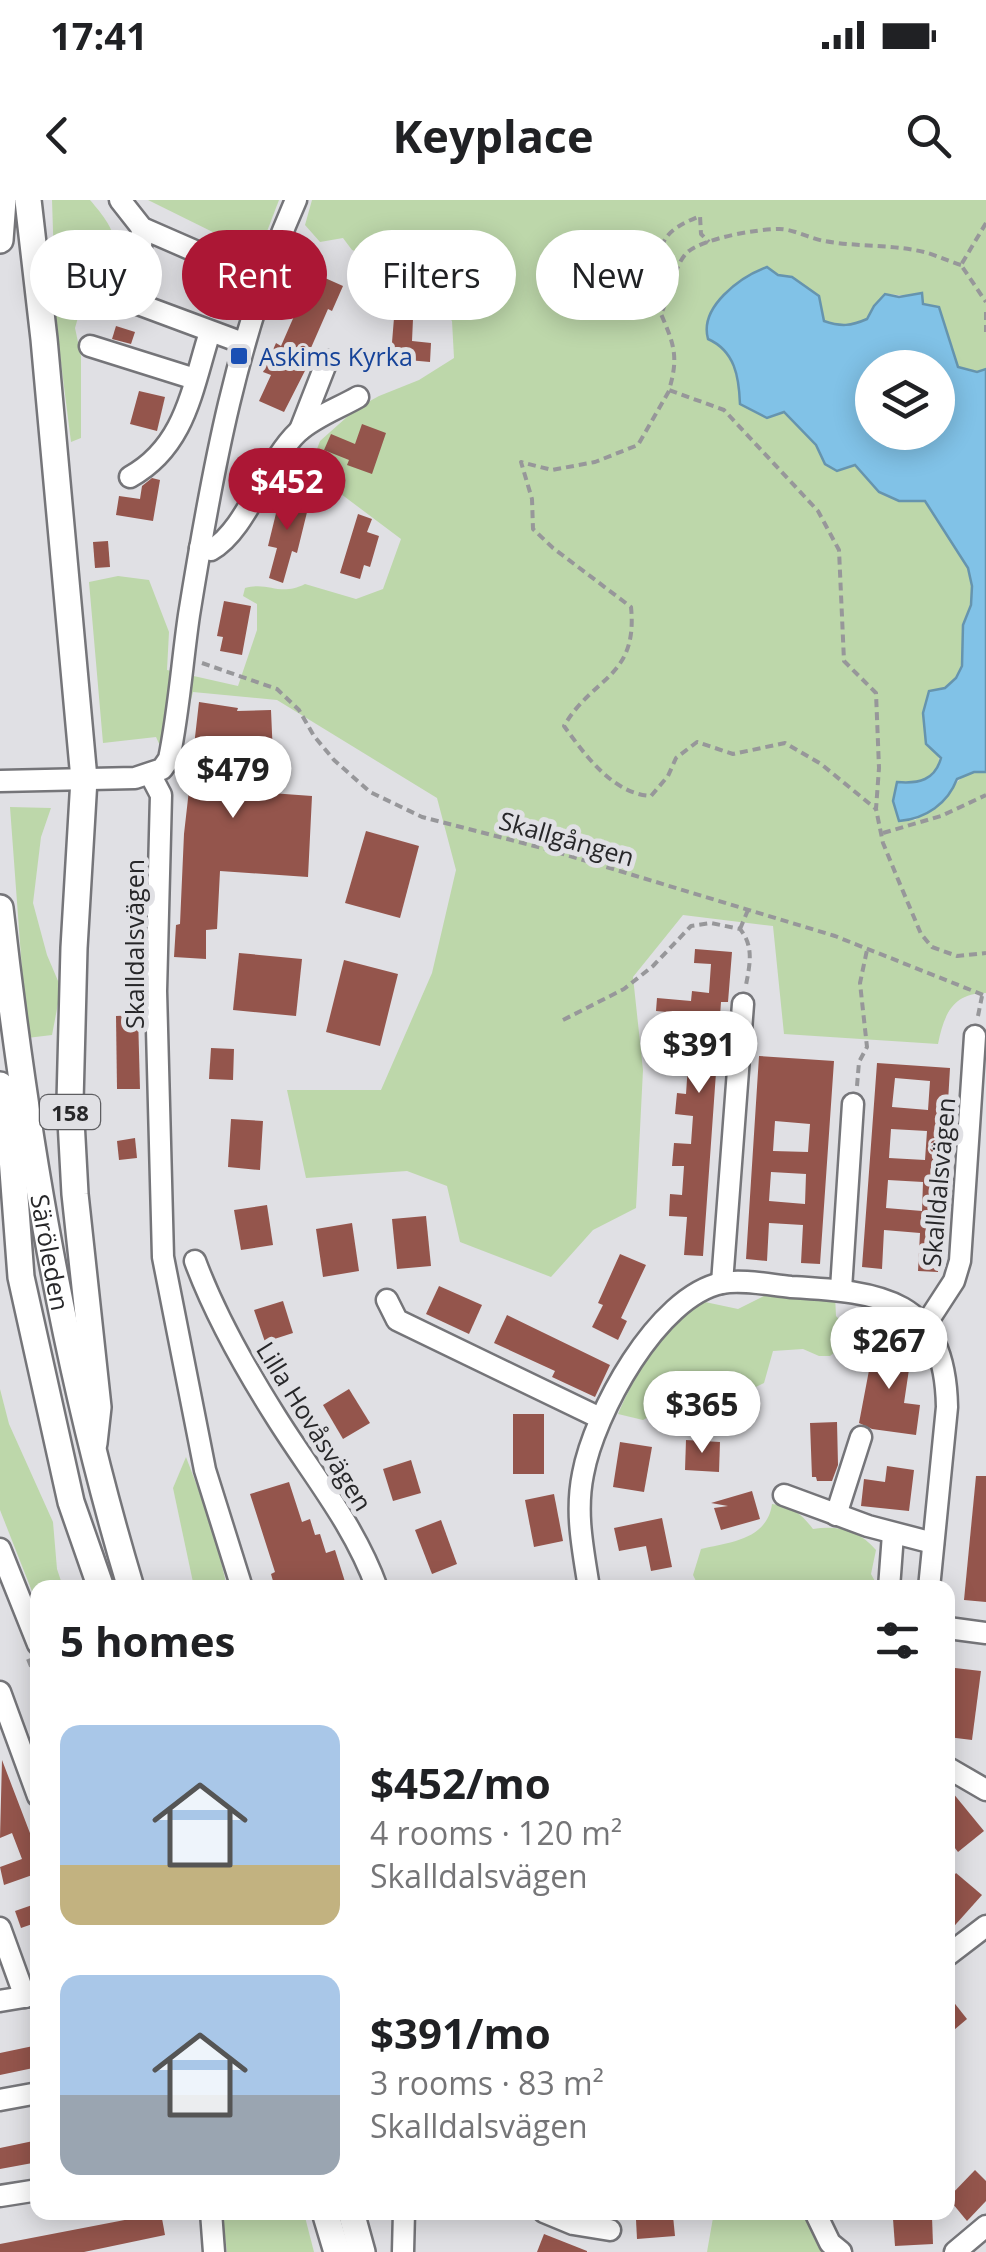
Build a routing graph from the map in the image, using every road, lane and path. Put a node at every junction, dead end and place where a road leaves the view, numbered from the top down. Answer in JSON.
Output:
{"nodes":[{"id":1,"x":3,"y":200,"type":"edge"},
{"id":2,"x":28,"y":200,"type":"edge"},
{"id":3,"x":120,"y":200,"type":"edge"},
{"id":4,"x":296,"y":200,"type":"edge"},
{"id":5,"x":986,"y":223,"type":"edge"},
{"id":6,"x":142,"y":228,"type":"junction"},
{"id":7,"x":284,"y":230,"type":"edge"},
{"id":8,"x":671,"y":230,"type":"edge"},
{"id":9,"x":0,"y":240,"type":"edge"},
{"id":10,"x":709,"y":242,"type":"junction"},
{"id":11,"x":182,"y":246,"type":"edge"},
{"id":12,"x":961,"y":265,"type":"junction"},
{"id":13,"x":679,"y":266,"type":"edge"},
{"id":14,"x":986,"y":302,"type":"edge"},
{"id":15,"x":986,"y":312,"type":"edge"},
{"id":16,"x":251,"y":320,"type":"edge"},
{"id":17,"x":664,"y":320,"type":"edge"},
{"id":18,"x":210,"y":332,"type":"junction"},
{"id":19,"x":986,"y":332,"type":"edge"},
{"id":20,"x":243,"y":343,"type":"junction"},
{"id":21,"x":90,"y":346,"type":"dead end"},
{"id":22,"x":327,"y":361,"type":"dead end"},
{"id":23,"x":195,"y":378,"type":"junction"},
{"id":24,"x":669,"y":390,"type":"junction"},
{"id":25,"x":358,"y":397,"type":"dead end"},
{"id":26,"x":300,"y":430,"type":"junction"},
{"id":27,"x":130,"y":477,"type":"dead end"},
{"id":28,"x":200,"y":548,"type":"junction"},
{"id":29,"x":184,"y":657,"type":"junction"},
{"id":30,"x":150,"y":774,"type":"junction"},
{"id":31,"x":84,"y":779,"type":"junction"},
{"id":32,"x":0,"y":781,"type":"edge"},
{"id":33,"x":986,"y":795,"type":"edge"},
{"id":34,"x":876,"y":810,"type":"junction"},
{"id":35,"x":881,"y":833,"type":"junction"},
{"id":36,"x":0,"y":908,"type":"edge"},
{"id":37,"x":748,"y":910,"type":"junction"},
{"id":38,"x":740,"y":928,"type":"junction"},
{"id":39,"x":867,"y":950,"type":"junction"},
{"id":40,"x":986,"y":953,"type":"edge"},
{"id":41,"x":984,"y":995,"type":"edge"},
{"id":42,"x":743,"y":1004,"type":"joint"},
{"id":43,"x":564,"y":1020,"type":"dead end"},
{"id":44,"x":974,"y":1036,"type":"joint"},
{"id":45,"x":0,"y":1085,"type":"edge"},
{"id":46,"x":853,"y":1104,"type":"joint"},
{"id":47,"x":0,"y":1212,"type":"edge"},
{"id":48,"x":195,"y":1261,"type":"dead end"},
{"id":49,"x":21,"y":1277,"type":"junction"},
{"id":50,"x":722,"y":1283,"type":"junction"},
{"id":51,"x":841,"y":1290,"type":"junction"},
{"id":52,"x":207,"y":1294,"type":"junction"},
{"id":53,"x":168,"y":1299,"type":"junction"},
{"id":54,"x":386,"y":1300,"type":"dead end"},
{"id":55,"x":926,"y":1324,"type":"junction"},
{"id":56,"x":600,"y":1418,"type":"junction"},
{"id":57,"x":860,"y":1437,"type":"dead end"},
{"id":58,"x":94,"y":1443,"type":"junction"},
{"id":59,"x":784,"y":1495,"type":"dead end"},
{"id":60,"x":836,"y":1515,"type":"junction"},
{"id":61,"x":893,"y":1534,"type":"junction"},
{"id":62,"x":933,"y":1543,"type":"junction"},
{"id":63,"x":0,"y":1549,"type":"edge"},
{"id":64,"x":98,"y":1580,"type":"edge"},
{"id":65,"x":129,"y":1580,"type":"edge"},
{"id":66,"x":239,"y":1580,"type":"edge"},
{"id":67,"x":374,"y":1580,"type":"edge"},
{"id":68,"x":588,"y":1580,"type":"edge"},
{"id":69,"x":890,"y":1580,"type":"edge"},
{"id":70,"x":930,"y":1580,"type":"edge"},
{"id":71,"x":23,"y":1613,"type":"junction"},
{"id":72,"x":0,"y":1619,"type":"edge"},
{"id":73,"x":30,"y":1627,"type":"edge"},
{"id":74,"x":955,"y":1629,"type":"edge"},
{"id":75,"x":986,"y":1633,"type":"edge"},
{"id":76,"x":0,"y":1692,"type":"edge"},
{"id":77,"x":955,"y":1772,"type":"edge"},
{"id":78,"x":30,"y":1774,"type":"edge"},
{"id":79,"x":986,"y":1790,"type":"edge"},
{"id":80,"x":986,"y":1926,"type":"edge"},
{"id":81,"x":0,"y":1928,"type":"edge"},
{"id":82,"x":955,"y":1949,"type":"edge"},
{"id":83,"x":30,"y":1994,"type":"edge"},
{"id":84,"x":30,"y":1996,"type":"edge"},
{"id":85,"x":0,"y":2001,"type":"edge"},
{"id":86,"x":30,"y":2094,"type":"edge"},
{"id":87,"x":0,"y":2100,"type":"edge"},
{"id":88,"x":30,"y":2191,"type":"edge"},
{"id":89,"x":0,"y":2196,"type":"edge"},
{"id":90,"x":212,"y":2220,"type":"edge"},
{"id":91,"x":327,"y":2220,"type":"edge"},
{"id":92,"x":353,"y":2220,"type":"edge"},
{"id":93,"x":404,"y":2220,"type":"edge"},
{"id":94,"x":563,"y":2220,"type":"edge"},
{"id":95,"x":819,"y":2220,"type":"edge"},
{"id":96,"x":986,"y":2226,"type":"edge"},
{"id":97,"x":610,"y":2230,"type":"dead end"},
{"id":98,"x":214,"y":2252,"type":"edge"},
{"id":99,"x":337,"y":2252,"type":"edge"},
{"id":100,"x":362,"y":2252,"type":"edge"},
{"id":101,"x":403,"y":2252,"type":"edge"},
{"id":102,"x":841,"y":2252,"type":"edge"},
{"id":103,"x":955,"y":2252,"type":"edge"}],
"edges":[{"from":1,"to":9,"type":"main road"},
{"from":2,"to":31,"type":"main road","number":"158"},
{"from":3,"to":6,"type":"street"},
{"from":4,"to":7,"type":"street"},
{"from":5,"to":12,"type":"path"},
{"from":6,"to":11,"type":"street"},
{"from":6,"to":18,"type":"street"},
{"from":8,"to":10,"type":"path"},
{"from":10,"to":12,"type":"path"},
{"from":10,"to":13,"type":"path"},
{"from":12,"to":14,"type":"path"},
{"from":15,"to":19,"type":"path"},
{"from":16,"to":20,"type":"street"},
{"from":17,"to":24,"type":"path"},
{"from":18,"to":20,"type":"street"},
{"from":18,"to":23,"type":"street"},
{"from":20,"to":28,"type":"street"},
{"from":21,"to":23,"type":"street"},
{"from":22,"to":26,"type":"street"},
{"from":23,"to":27,"type":"street"},
{"from":24,"to":34,"type":"path"},
{"from":24,"to":34,"type":"path"},
{"from":25,"to":26,"type":"street"},
{"from":26,"to":28,"type":"street"},
{"from":28,"to":29,"type":"street"},
{"from":29,"to":30,"type":"street"},
{"from":29,"to":37,"type":"path","name":"Skallgången"},
{"from":30,"to":31,"type":"street"},
{"from":30,"to":53,"type":"street","name":"Skalldalsvägen"},
{"from":31,"to":32,"type":"street"},
{"from":31,"to":58,"type":"main road","number":"158"},
{"from":33,"to":35,"type":"path"},
{"from":34,"to":35,"type":"path"},
{"from":35,"to":40,"type":"path"},
{"from":36,"to":58,"type":"main road","name":"Säröleden","number":"158"},
{"from":37,"to":38,"type":"path"},
{"from":37,"to":39,"type":"path","name":"Skallgången"},
{"from":38,"to":42,"type":"path"},
{"from":38,"to":43,"type":"path"},
{"from":39,"to":41,"type":"path","name":"Skallgången"},
{"from":39,"to":46,"type":"path"},
{"from":41,"to":44,"type":"path","name":"Skallgången"},
{"from":42,"to":50,"type":"street"},
{"from":44,"to":55,"type":"street","name":"Skalldalsvägen"},
{"from":45,"to":49,"type":"main road","name":"Säröleden","number":"158"},
{"from":46,"to":51,"type":"street"},
{"from":47,"to":49,"type":"main road","number":"158"},
{"from":48,"to":52,"type":"street","name":"Lilla Hovåsvägen"},
{"from":49,"to":64,"type":"main road","name":"Säröleden","number":"158"},
{"from":50,"to":51,"type":"street"},
{"from":50,"to":56,"type":"street"},
{"from":51,"to":55,"type":"street"},
{"from":52,"to":53,"type":"street"},
{"from":52,"to":67,"type":"street","name":"Lilla Hovåsvägen"},
{"from":53,"to":66,"type":"street","name":"Skalldalsvägen"},
{"from":54,"to":56,"type":"street"},
{"from":55,"to":62,"type":"street"},
{"from":56,"to":68,"type":"street"},
{"from":57,"to":60,"type":"street"},
{"from":58,"to":65,"type":"main road","name":"Säröleden","number":"158"},
{"from":59,"to":60,"type":"street"},
{"from":60,"to":61,"type":"street"},
{"from":61,"to":62,"type":"street"},
{"from":61,"to":69,"type":"street"},
{"from":62,"to":70,"type":"street"},
{"from":63,"to":71,"type":"street"},
{"from":71,"to":72,"type":"street"},
{"from":71,"to":73,"type":"street"},
{"from":74,"to":75,"type":"street"},
{"from":76,"to":78,"type":"street"},
{"from":77,"to":79,"type":"street"},
{"from":80,"to":82,"type":"street"},
{"from":81,"to":83,"type":"street"},
{"from":84,"to":85,"type":"street"},
{"from":86,"to":87,"type":"street"},
{"from":88,"to":89,"type":"street"},
{"from":90,"to":98,"type":"street"},
{"from":91,"to":99,"type":"main road"},
{"from":92,"to":100,"type":"main road"},
{"from":93,"to":101,"type":"street"},
{"from":94,"to":97,"type":"street"},
{"from":95,"to":102,"type":"street"},
{"from":96,"to":103,"type":"street"}]}
